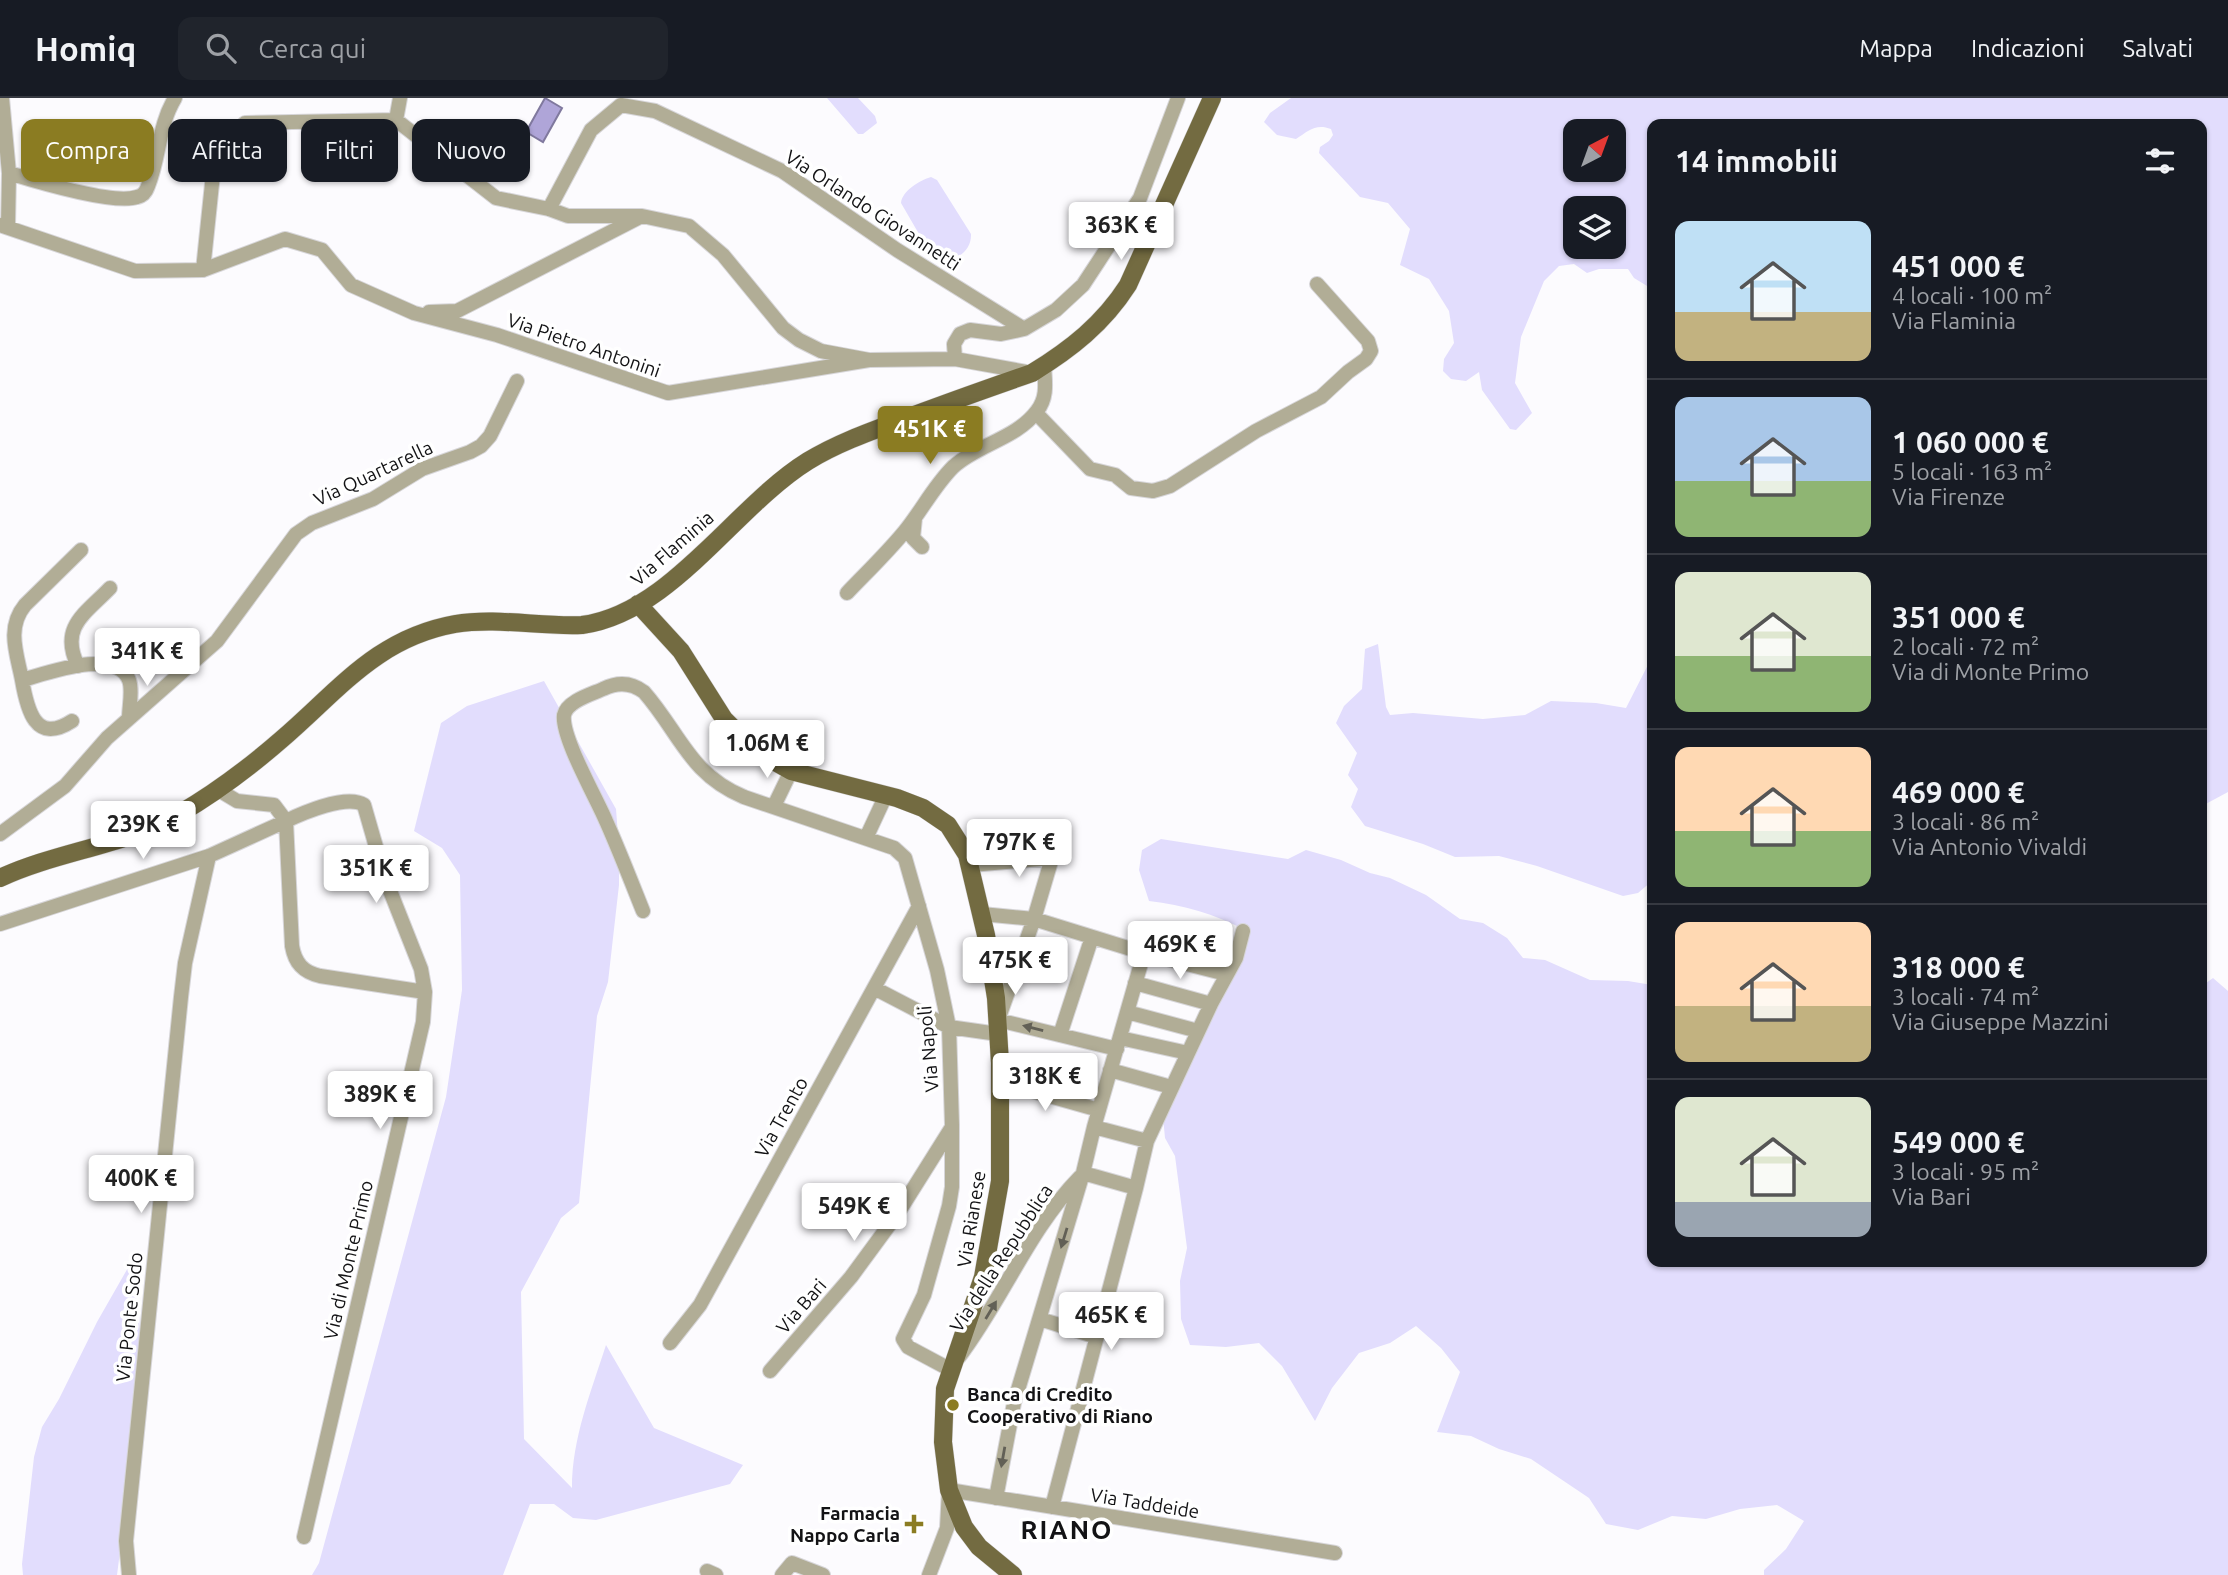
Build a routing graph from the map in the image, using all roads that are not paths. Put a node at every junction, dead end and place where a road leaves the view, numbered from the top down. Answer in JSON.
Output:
{"nodes":[{"id":1,"x":2,"y":98,"type":"edge"},
{"id":2,"x":176,"y":98,"type":"edge"},
{"id":3,"x":400,"y":98,"type":"edge"},
{"id":4,"x":1178,"y":98,"type":"edge"},
{"id":5,"x":1212,"y":98,"type":"edge"},
{"id":6,"x":396,"y":119,"type":"edge"},
{"id":7,"x":301,"y":122,"type":"edge"},
{"id":8,"x":398,"y":122,"type":"edge"},
{"id":9,"x":9,"y":173,"type":"junction"},
{"id":10,"x":549,"y":209,"type":"junction"},
{"id":11,"x":642,"y":216,"type":"junction"},
{"id":12,"x":4,"y":226,"type":"edge"},
{"id":13,"x":202,"y":270,"type":"junction"},
{"id":14,"x":1317,"y":284,"type":"dead end"},
{"id":15,"x":414,"y":313,"type":"junction"},
{"id":16,"x":1024,"y":329,"type":"junction"},
{"id":17,"x":955,"y":359,"type":"junction"},
{"id":18,"x":869,"y":360,"type":"junction"},
{"id":19,"x":1038,"y":369,"type":"junction"},
{"id":20,"x":517,"y":381,"type":"dead end"},
{"id":21,"x":1036,"y":413,"type":"junction"},
{"id":22,"x":915,"y":517,"type":"junction"},
{"id":23,"x":922,"y":547,"type":"dead end"},
{"id":24,"x":81,"y":550,"type":"dead end"},
{"id":25,"x":110,"y":588,"type":"dead end"},
{"id":26,"x":847,"y":593,"type":"dead end"},
{"id":27,"x":638,"y":604,"type":"junction"},
{"id":28,"x":78,"y":666,"type":"junction"},
{"id":29,"x":22,"y":680,"type":"junction"},
{"id":30,"x":129,"y":718,"type":"junction"},
{"id":31,"x":72,"y":721,"type":"dead end"},
{"id":32,"x":792,"y":771,"type":"junction"},
{"id":33,"x":217,"y":789,"type":"junction"},
{"id":34,"x":886,"y":795,"type":"junction"},
{"id":35,"x":774,"y":806,"type":"junction"},
{"id":36,"x":286,"y":821,"type":"junction"},
{"id":37,"x":0,"y":834,"type":"edge"},
{"id":38,"x":866,"y":838,"type":"junction"},
{"id":39,"x":209,"y":856,"type":"junction"},
{"id":40,"x":971,"y":866,"type":"junction"},
{"id":41,"x":0,"y":878,"type":"edge"},
{"id":42,"x":919,"y":906,"type":"junction"},
{"id":43,"x":643,"y":911,"type":"dead end"},
{"id":44,"x":982,"y":914,"type":"junction"},
{"id":45,"x":1034,"y":919,"type":"junction"},
{"id":46,"x":0,"y":924,"type":"edge"},
{"id":47,"x":1242,"y":931,"type":"dead end"},
{"id":48,"x":1092,"y":937,"type":"junction"},
{"id":49,"x":1144,"y":953,"type":"junction"},
{"id":50,"x":1226,"y":974,"type":"junction"},
{"id":51,"x":1135,"y":983,"type":"junction"},
{"id":52,"x":874,"y":988,"type":"junction"},
{"id":53,"x":425,"y":992,"type":"junction"},
{"id":54,"x":1211,"y":1004,"type":"junction"},
{"id":55,"x":1127,"y":1012,"type":"junction"},
{"id":56,"x":949,"y":1027,"type":"junction"},
{"id":57,"x":998,"y":1027,"type":"junction"},
{"id":58,"x":1198,"y":1031,"type":"junction"},
{"id":59,"x":1059,"y":1035,"type":"junction"},
{"id":60,"x":1118,"y":1043,"type":"junction"},
{"id":61,"x":1188,"y":1053,"type":"junction"},
{"id":62,"x":1110,"y":1070,"type":"junction"},
{"id":63,"x":1000,"y":1082,"type":"junction"},
{"id":64,"x":1171,"y":1087,"type":"junction"},
{"id":65,"x":1099,"y":1110,"type":"junction"},
{"id":66,"x":952,"y":1125,"type":"junction"},
{"id":67,"x":1094,"y":1127,"type":"junction"},
{"id":68,"x":1147,"y":1141,"type":"junction"},
{"id":69,"x":1083,"y":1173,"type":"junction"},
{"id":70,"x":1136,"y":1188,"type":"junction"},
{"id":71,"x":1040,"y":1319,"type":"junction"},
{"id":72,"x":1097,"y":1337,"type":"junction"},
{"id":73,"x":670,"y":1343,"type":"dead end"},
{"id":74,"x":951,"y":1368,"type":"junction"},
{"id":75,"x":770,"y":1371,"type":"dead end"},
{"id":76,"x":949,"y":1490,"type":"junction"},
{"id":77,"x":996,"y":1497,"type":"junction"},
{"id":78,"x":1052,"y":1507,"type":"junction"},
{"id":79,"x":304,"y":1537,"type":"dead end"},
{"id":80,"x":1335,"y":1553,"type":"dead end"},
{"id":81,"x":129,"y":1575,"type":"edge"},
{"id":82,"x":782,"y":1575,"type":"edge"},
{"id":83,"x":823,"y":1575,"type":"edge"},
{"id":84,"x":929,"y":1575,"type":"edge"},
{"id":85,"x":1013,"y":1575,"type":"edge"}],
"edges":[{"from":1,"to":9,"type":"street"},
{"from":2,"to":9,"type":"street"},
{"from":3,"to":6,"type":"street"},
{"from":4,"to":16,"type":"street"},
{"from":5,"to":19,"type":"main road","name":"Via Flaminia"},
{"from":7,"to":13,"type":"street"},
{"from":8,"to":10,"type":"street","name":"Via Pietro Antonini"},
{"from":9,"to":12,"type":"street"},
{"from":10,"to":11,"type":"street","name":"Via Pietro Antonini"},
{"from":10,"to":16,"type":"street","name":"Via Orlando Giovannetti"},
{"from":11,"to":15,"type":"street","name":"Via Pietro Antonini"},
{"from":11,"to":18,"type":"street","name":"Via Pietro Antonini"},
{"from":12,"to":13,"type":"street","name":"Via Pietro Antonini"},
{"from":13,"to":15,"type":"street","name":"Via Pietro Antonini"},
{"from":14,"to":21,"type":"street"},
{"from":15,"to":18,"type":"street","name":"Via Pietro Antonini"},
{"from":16,"to":17,"type":"street"},
{"from":17,"to":18,"type":"street","name":"Via Pietro Antonini"},
{"from":17,"to":19,"type":"street","name":"Via Pietro Antonini"},
{"from":19,"to":21,"type":"street"},
{"from":19,"to":27,"type":"main road","name":"Via Flaminia"},
{"from":20,"to":30,"type":"street","name":"Via Quartarella"},
{"from":21,"to":22,"type":"street"},
{"from":22,"to":23,"type":"street"},
{"from":22,"to":26,"type":"street"},
{"from":24,"to":29,"type":"street"},
{"from":25,"to":28,"type":"street"},
{"from":27,"to":32,"type":"main road","name":"Via Rianese"},
{"from":27,"to":33,"type":"main road","name":"Via Flaminia"},
{"from":28,"to":29,"type":"street"},
{"from":28,"to":30,"type":"street"},
{"from":29,"to":31,"type":"street"},
{"from":30,"to":37,"type":"street","name":"Via Quartarella"},
{"from":32,"to":34,"type":"main road","name":"Via Rianese"},
{"from":32,"to":35,"type":"street"},
{"from":33,"to":36,"type":"street"},
{"from":33,"to":41,"type":"main road","name":"Via Flaminia"},
{"from":34,"to":38,"type":"street"},
{"from":34,"to":40,"type":"main road","name":"Via Rianese"},
{"from":35,"to":38,"type":"street","name":"Via Napoli"},
{"from":35,"to":43,"type":"street","name":"Via Napoli"},
{"from":36,"to":39,"type":"street"},
{"from":36,"to":53,"type":"street"},
{"from":36,"to":53,"type":"street","name":"Via di Monte Primo"},
{"from":38,"to":42,"type":"street","name":"Via Napoli"},
{"from":39,"to":46,"type":"street"},
{"from":39,"to":81,"type":"street","name":"Via Ponte Sodo"},
{"from":40,"to":44,"type":"main road","name":"Via Rianese"},
{"from":40,"to":45,"type":"street"},
{"from":42,"to":52,"type":"street","name":"Via Trento"},
{"from":42,"to":56,"type":"street","name":"Via Napoli"},
{"from":44,"to":45,"type":"street"},
{"from":44,"to":57,"type":"main road","name":"Via Rianese"},
{"from":45,"to":48,"type":"street"},
{"from":45,"to":57,"type":"street"},
{"from":47,"to":50,"type":"street"},
{"from":48,"to":49,"type":"street"},
{"from":48,"to":59,"type":"street"},
{"from":49,"to":50,"type":"street"},
{"from":49,"to":51,"type":"street"},
{"from":50,"to":54,"type":"street"},
{"from":51,"to":54,"type":"street"},
{"from":51,"to":55,"type":"street"},
{"from":52,"to":56,"type":"street"},
{"from":52,"to":73,"type":"street","name":"Via Trento"},
{"from":53,"to":79,"type":"street","name":"Via di Monte Primo"},
{"from":54,"to":58,"type":"street"},
{"from":55,"to":58,"type":"street"},
{"from":55,"to":60,"type":"street"},
{"from":56,"to":57,"type":"street"},
{"from":56,"to":66,"type":"street","name":"Via Napoli"},
{"from":59,"to":57,"type":"street","one_way":true},
{"from":57,"to":63,"type":"main road","name":"Via Rianese"},
{"from":58,"to":61,"type":"street"},
{"from":59,"to":60,"type":"street"},
{"from":60,"to":61,"type":"street"},
{"from":60,"to":62,"type":"street"},
{"from":61,"to":64,"type":"street"},
{"from":62,"to":64,"type":"street"},
{"from":62,"to":65,"type":"street"},
{"from":63,"to":65,"type":"street"},
{"from":63,"to":74,"type":"main road","name":"Via Rianese"},
{"from":64,"to":68,"type":"street"},
{"from":65,"to":67,"type":"street"},
{"from":66,"to":74,"type":"street","name":"Via Napoli"},
{"from":66,"to":75,"type":"street","name":"Via Bari"},
{"from":67,"to":68,"type":"street"},
{"from":67,"to":69,"type":"street"},
{"from":68,"to":70,"type":"street"},
{"from":69,"to":70,"type":"street"},
{"from":69,"to":71,"type":"street","one_way":true},
{"from":74,"to":69,"type":"street","name":"Via della Repubblica","one_way":true},
{"from":70,"to":72,"type":"street"},
{"from":71,"to":72,"type":"street"},
{"from":71,"to":77,"type":"street","one_way":true},
{"from":72,"to":78,"type":"street"},
{"from":74,"to":76,"type":"main road","name":"Via Rianese"},
{"from":76,"to":77,"type":"street","name":"Via Taddeide"},
{"from":76,"to":84,"type":"street"},
{"from":76,"to":85,"type":"main road","name":"Via Rianese"},
{"from":77,"to":78,"type":"street","name":"Via Taddeide"},
{"from":78,"to":80,"type":"street","name":"Via Taddeide"},
{"from":82,"to":83,"type":"street"}]}
